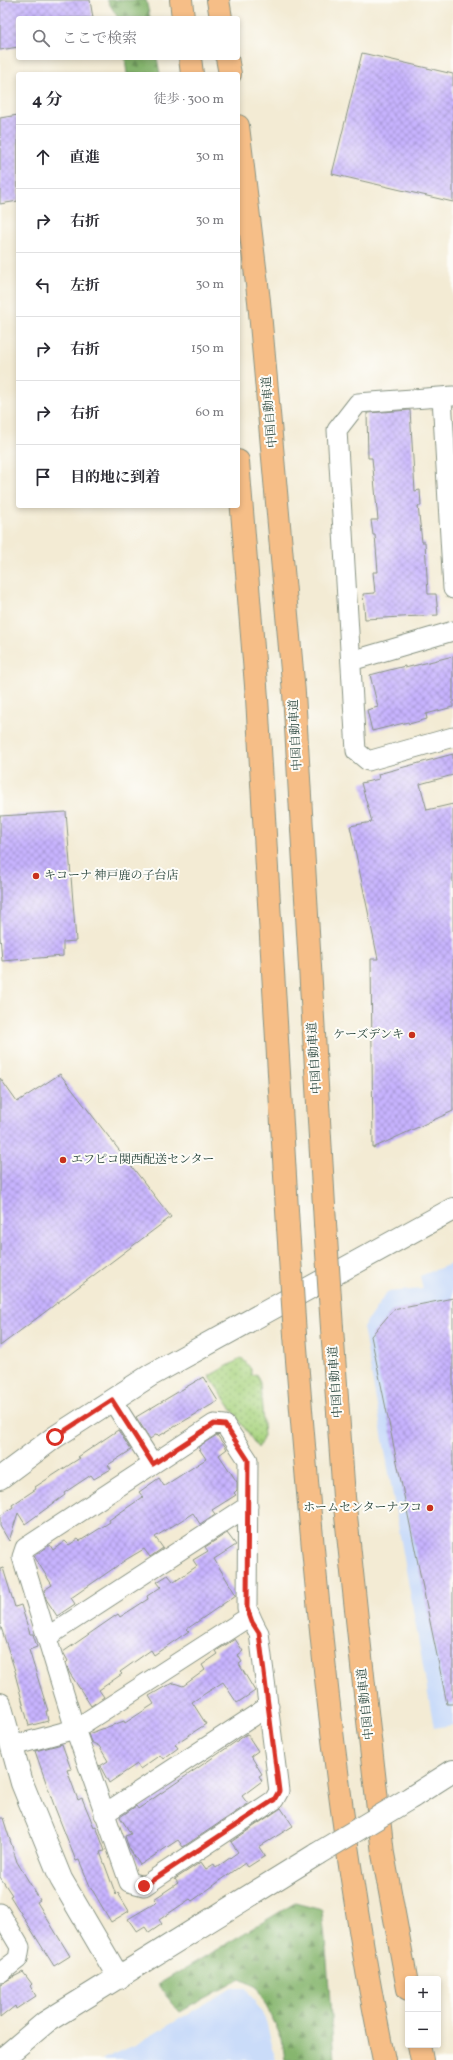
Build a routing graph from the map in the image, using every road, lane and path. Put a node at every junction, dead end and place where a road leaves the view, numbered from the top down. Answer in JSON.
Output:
{"nodes":[{"id":1,"x":180,"y":0,"type":"edge"},
{"id":2,"x":218,"y":0,"type":"edge"},
{"id":3,"x":183,"y":16,"type":"edge"},
{"id":4,"x":221,"y":16,"type":"edge"},
{"id":5,"x":190,"y":60,"type":"edge"},
{"id":6,"x":227,"y":60,"type":"edge"},
{"id":7,"x":192,"y":72,"type":"edge"},
{"id":8,"x":230,"y":72,"type":"edge"},
{"id":9,"x":240,"y":143,"type":"edge"},
{"id":10,"x":448,"y":396,"type":"edge"},
{"id":11,"x":240,"y":485,"type":"edge"},
{"id":12,"x":451,"y":527,"type":"edge"},
{"id":13,"x":453,"y":589,"type":"edge"},
{"id":14,"x":453,"y":631,"type":"edge"},
{"id":15,"x":350,"y":661,"type":"junction"},
{"id":16,"x":453,"y":737,"type":"edge"},
{"id":17,"x":453,"y":1209,"type":"edge"},
{"id":18,"x":112,"y":1400,"type":"junction"},
{"id":19,"x":153,"y":1464,"type":"junction"},
{"id":20,"x":0,"y":1478,"type":"edge"},
{"id":21,"x":248,"y":1506,"type":"junction"},
{"id":22,"x":250,"y":1616,"type":"junction"},
{"id":23,"x":47,"y":1637,"type":"junction"},
{"id":24,"x":0,"y":1704,"type":"edge"},
{"id":25,"x":268,"y":1706,"type":"junction"},
{"id":26,"x":75,"y":1729,"type":"junction"},
{"id":27,"x":12,"y":1746,"type":"junction"},
{"id":28,"x":453,"y":1771,"type":"edge"},
{"id":29,"x":104,"y":1814,"type":"junction"},
{"id":30,"x":0,"y":1914,"type":"edge"},
{"id":31,"x":0,"y":1973,"type":"edge"},
{"id":32,"x":406,"y":1976,"type":"edge"},
{"id":33,"x":119,"y":1978,"type":"junction"},
{"id":34,"x":420,"y":2048,"type":"edge"},
{"id":35,"x":1,"y":2060,"type":"edge"},
{"id":36,"x":384,"y":2060,"type":"edge"},
{"id":37,"x":422,"y":2060,"type":"edge"}],
"edges":[{"from":1,"to":3,"type":"highway"},
{"from":2,"to":4,"type":"highway"},
{"from":5,"to":7,"type":"highway"},
{"from":6,"to":8,"type":"highway"},
{"from":9,"to":32,"type":"highway","name":"中国自動車道","bridge":true},
{"from":10,"to":12,"type":"street"},
{"from":10,"to":15,"type":"street"},
{"from":11,"to":36,"type":"highway","bridge":true},
{"from":12,"to":13,"type":"street"},
{"from":14,"to":15,"type":"street"},
{"from":15,"to":16,"type":"street"},
{"from":17,"to":18,"type":"street"},
{"from":18,"to":19,"type":"street"},
{"from":18,"to":20,"type":"street"},
{"from":19,"to":21,"type":"street"},
{"from":19,"to":23,"type":"street"},
{"from":21,"to":22,"type":"street"},
{"from":21,"to":23,"type":"street"},
{"from":22,"to":25,"type":"street"},
{"from":22,"to":26,"type":"street"},
{"from":23,"to":26,"type":"street"},
{"from":24,"to":27,"type":"street"},
{"from":25,"to":29,"type":"street"},
{"from":25,"to":29,"type":"street"},
{"from":26,"to":27,"type":"street"},
{"from":26,"to":29,"type":"street"},
{"from":27,"to":33,"type":"street"},
{"from":28,"to":33,"type":"street","bridge":true},
{"from":30,"to":31,"type":"street"},
{"from":33,"to":35,"type":"street"},
{"from":34,"to":37,"type":"highway"}]}
